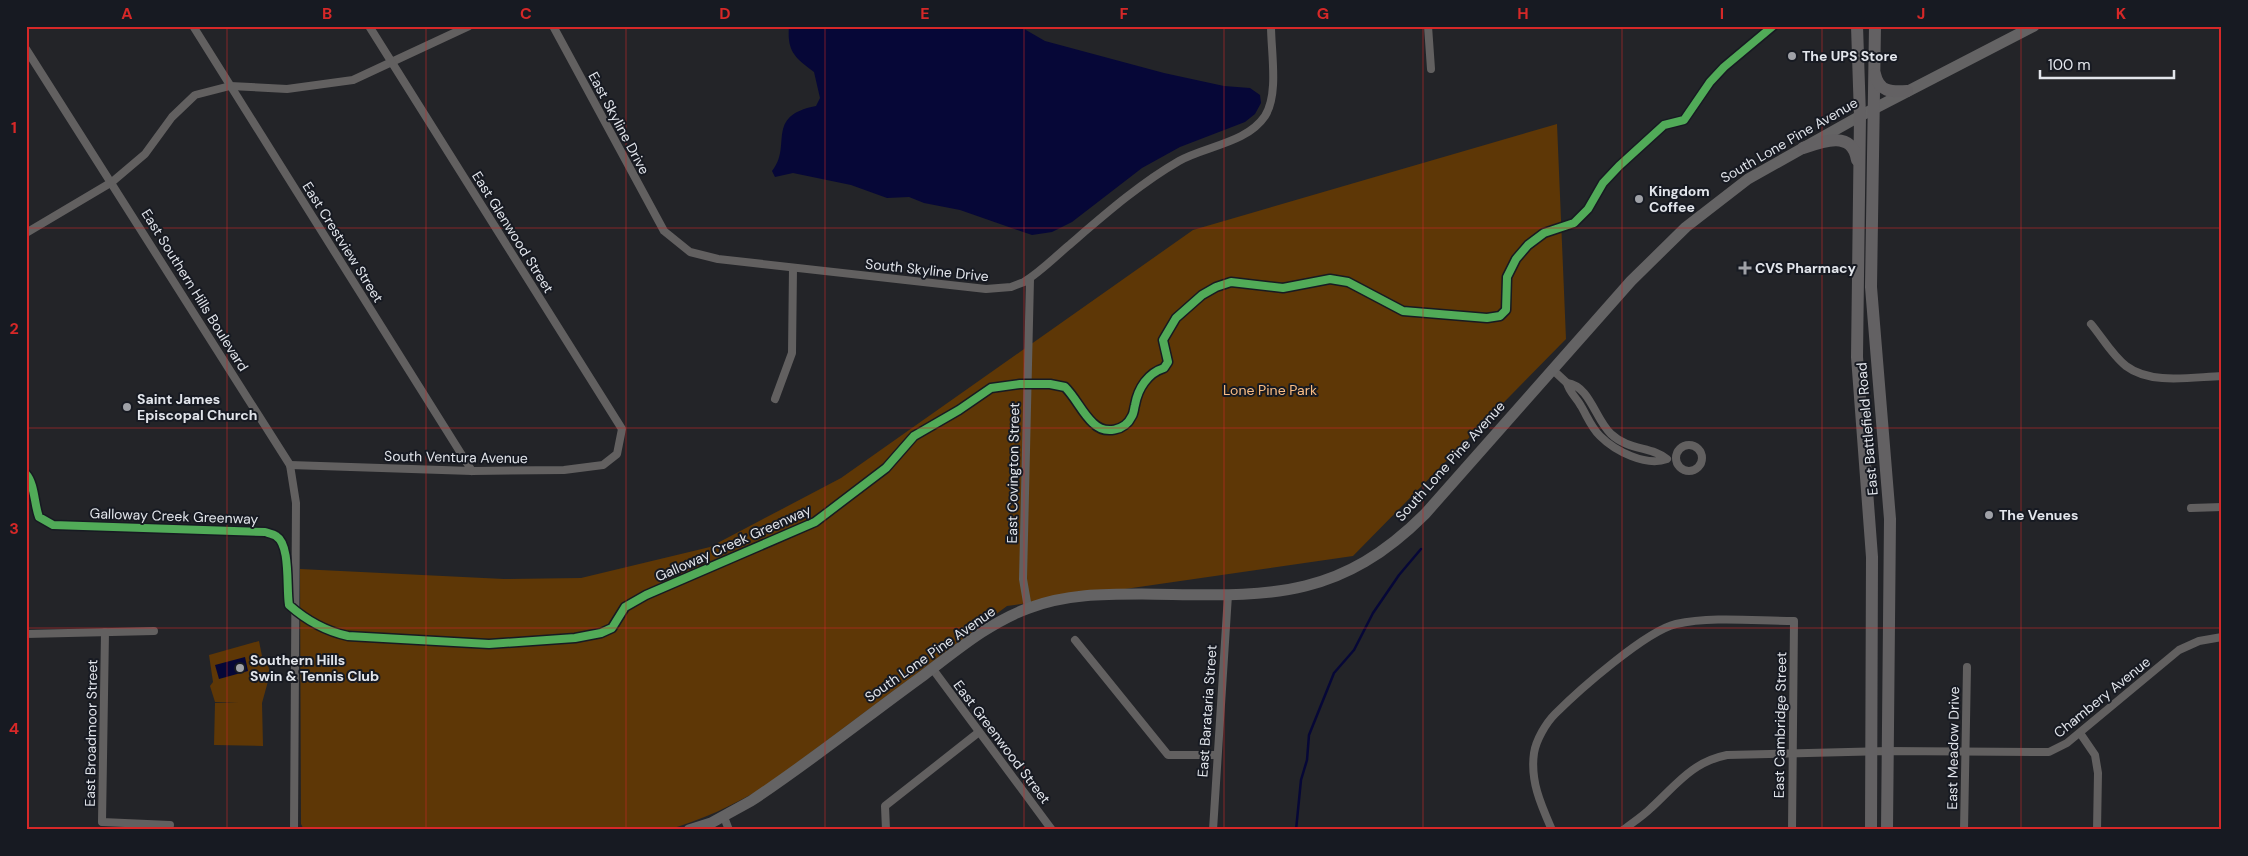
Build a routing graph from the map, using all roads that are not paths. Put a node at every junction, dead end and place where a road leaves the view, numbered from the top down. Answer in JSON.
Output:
{"nodes":[{"id":1,"x":192,"y":26,"type":"edge"},
{"id":2,"x":369,"y":26,"type":"edge"},
{"id":3,"x":469,"y":26,"type":"edge"},
{"id":4,"x":553,"y":26,"type":"edge"},
{"id":5,"x":1271,"y":26,"type":"edge"},
{"id":6,"x":1428,"y":26,"type":"edge"},
{"id":7,"x":1857,"y":26,"type":"edge"},
{"id":8,"x":1875,"y":26,"type":"edge"},
{"id":9,"x":2034,"y":26,"type":"edge"},
{"id":10,"x":26,"y":49,"type":"edge"},
{"id":11,"x":392,"y":64,"type":"junction"},
{"id":12,"x":1431,"y":69,"type":"dead end"},
{"id":13,"x":1874,"y":69,"type":"junction"},
{"id":14,"x":230,"y":86,"type":"junction"},
{"id":15,"x":1907,"y":91,"type":"junction"},
{"id":16,"x":1874,"y":108,"type":"junction"},
{"id":17,"x":1860,"y":116,"type":"junction"},
{"id":18,"x":1803,"y":148,"type":"junction"},
{"id":19,"x":1858,"y":165,"type":"junction"},
{"id":20,"x":112,"y":182,"type":"junction"},
{"id":21,"x":664,"y":231,"type":"joint"},
{"id":22,"x":26,"y":233,"type":"edge"},
{"id":23,"x":794,"y":268,"type":"junction"},
{"id":24,"x":1030,"y":279,"type":"junction"},
{"id":25,"x":2091,"y":324,"type":"dead end"},
{"id":26,"x":1553,"y":370,"type":"junction"},
{"id":27,"x":2222,"y":376,"type":"edge"},
{"id":28,"x":1578,"y":393,"type":"junction"},
{"id":29,"x":775,"y":400,"type":"dead end"},
{"id":30,"x":1614,"y":437,"type":"junction"},
{"id":31,"x":1609,"y":444,"type":"junction"},
{"id":32,"x":617,"y":454,"type":"joint"},
{"id":33,"x":290,"y":465,"type":"junction"},
{"id":34,"x":472,"y":471,"type":"junction"},
{"id":35,"x":2222,"y":507,"type":"edge"},
{"id":36,"x":2191,"y":508,"type":"dead end"},
{"id":37,"x":1228,"y":595,"type":"junction"},
{"id":38,"x":1028,"y":608,"type":"junction"},
{"id":39,"x":154,"y":631,"type":"dead end"},
{"id":40,"x":105,"y":632,"type":"junction"},
{"id":41,"x":26,"y":634,"type":"edge"},
{"id":42,"x":2222,"y":637,"type":"edge"},
{"id":43,"x":1075,"y":640,"type":"dead end"},
{"id":44,"x":1967,"y":667,"type":"dead end"},
{"id":45,"x":932,"y":668,"type":"junction"},
{"id":46,"x":979,"y":732,"type":"junction"},
{"id":47,"x":2080,"y":733,"type":"junction"},
{"id":48,"x":1872,"y":751,"type":"junction"},
{"id":49,"x":1888,"y":751,"type":"junction"},
{"id":50,"x":1965,"y":752,"type":"junction"},
{"id":51,"x":1792,"y":754,"type":"junction"},
{"id":52,"x":1217,"y":755,"type":"junction"},
{"id":53,"x":724,"y":817,"type":"junction"},
{"id":54,"x":169,"y":830,"type":"edge"},
{"id":55,"x":294,"y":830,"type":"edge"},
{"id":56,"x":690,"y":830,"type":"edge"},
{"id":57,"x":729,"y":830,"type":"edge"},
{"id":58,"x":886,"y":830,"type":"edge"},
{"id":59,"x":1052,"y":830,"type":"edge"},
{"id":60,"x":1213,"y":830,"type":"edge"},
{"id":61,"x":1552,"y":830,"type":"edge"},
{"id":62,"x":1623,"y":830,"type":"edge"},
{"id":63,"x":1792,"y":830,"type":"edge"},
{"id":64,"x":1871,"y":830,"type":"edge"},
{"id":65,"x":1887,"y":830,"type":"edge"},
{"id":66,"x":1964,"y":830,"type":"edge"},
{"id":67,"x":2097,"y":830,"type":"edge"}],
"edges":[{"from":1,"to":14,"type":"street","name":"East Crestview Street"},
{"from":2,"to":11,"type":"street","name":"East Glenwood Street"},
{"from":3,"to":11,"type":"street"},
{"from":4,"to":21,"type":"street","name":"East Skyline Drive"},
{"from":5,"to":24,"type":"street","name":"South Skyline Drive"},
{"from":6,"to":12,"type":"street"},
{"from":7,"to":17,"type":"main road","name":"East Battlefield Road"},
{"from":8,"to":13,"type":"main road","name":"East Battlefield Road"},
{"from":9,"to":15,"type":"main road","name":"South Lone Pine Avenue"},
{"from":10,"to":20,"type":"street","name":"East Southern Hills Boulevard"},
{"from":11,"to":14,"type":"street"},
{"from":11,"to":32,"type":"street","name":"East Glenwood Street"},
{"from":13,"to":15,"type":"main road"},
{"from":13,"to":16,"type":"main road","name":"East Battlefield Road"},
{"from":14,"to":20,"type":"street"},
{"from":14,"to":34,"type":"street","name":"East Crestview Street"},
{"from":15,"to":16,"type":"main road","name":"South Lone Pine Avenue"},
{"from":16,"to":17,"type":"main road","name":"South Lone Pine Avenue"},
{"from":16,"to":49,"type":"main road","name":"East Battlefield Road"},
{"from":17,"to":18,"type":"main road","name":"South Lone Pine Avenue"},
{"from":17,"to":19,"type":"main road","name":"East Battlefield Road"},
{"from":18,"to":19,"type":"main road"},
{"from":18,"to":26,"type":"main road","name":"South Lone Pine Avenue"},
{"from":19,"to":48,"type":"main road","name":"East Battlefield Road"},
{"from":20,"to":22,"type":"street"},
{"from":20,"to":33,"type":"street","name":"East Southern Hills Boulevard"},
{"from":21,"to":23,"type":"street","name":"South Skyline Drive"},
{"from":23,"to":24,"type":"street","name":"South Skyline Drive"},
{"from":23,"to":29,"type":"street"},
{"from":24,"to":38,"type":"street","name":"East Covington Street"},
{"from":25,"to":27,"type":"street"},
{"from":26,"to":28,"type":"street"},
{"from":26,"to":37,"type":"main road","name":"South Lone Pine Avenue"},
{"from":28,"to":30,"type":"street"},
{"from":28,"to":31,"type":"street"},
{"from":30,"to":31,"type":"street"},
{"from":30,"to":31,"type":"street"},
{"from":32,"to":34,"type":"street","name":"South Ventura Avenue"},
{"from":33,"to":34,"type":"street","name":"South Ventura Avenue"},
{"from":33,"to":55,"type":"street","name":"East Southern Hills Boulevard"},
{"from":35,"to":36,"type":"street"},
{"from":37,"to":38,"type":"main road","name":"South Lone Pine Avenue"},
{"from":37,"to":52,"type":"street","name":"East Barataria Street"},
{"from":38,"to":45,"type":"main road","name":"South Lone Pine Avenue"},
{"from":39,"to":40,"type":"street"},
{"from":40,"to":41,"type":"street"},
{"from":40,"to":54,"type":"street","name":"East Broadmoor Street"},
{"from":42,"to":47,"type":"street","name":"Chambery Avenue"},
{"from":43,"to":52,"type":"street"},
{"from":44,"to":50,"type":"street","name":"East Meadow Drive"},
{"from":45,"to":46,"type":"street","name":"East Greenwood Street"},
{"from":45,"to":53,"type":"main road","name":"South Lone Pine Avenue"},
{"from":46,"to":58,"type":"street"},
{"from":46,"to":59,"type":"street","name":"East Greenwood Street"},
{"from":47,"to":50,"type":"street","name":"Chambery Avenue"},
{"from":47,"to":67,"type":"street"},
{"from":48,"to":49,"type":"street","name":"Chambery Avenue"},
{"from":48,"to":51,"type":"street","name":"Chambery Avenue"},
{"from":48,"to":64,"type":"main road","name":"East Battlefield Road"},
{"from":49,"to":50,"type":"street","name":"Chambery Avenue"},
{"from":49,"to":65,"type":"main road","name":"East Battlefield Road"},
{"from":50,"to":66,"type":"street","name":"East Meadow Drive"},
{"from":51,"to":61,"type":"street","name":"East Cambridge Street"},
{"from":51,"to":62,"type":"street","name":"Chambery Avenue"},
{"from":51,"to":63,"type":"street","name":"East Cambridge Street"},
{"from":52,"to":60,"type":"street","name":"East Barataria Street"},
{"from":53,"to":56,"type":"main road","name":"South Lone Pine Avenue"},
{"from":53,"to":57,"type":"street"}]}
